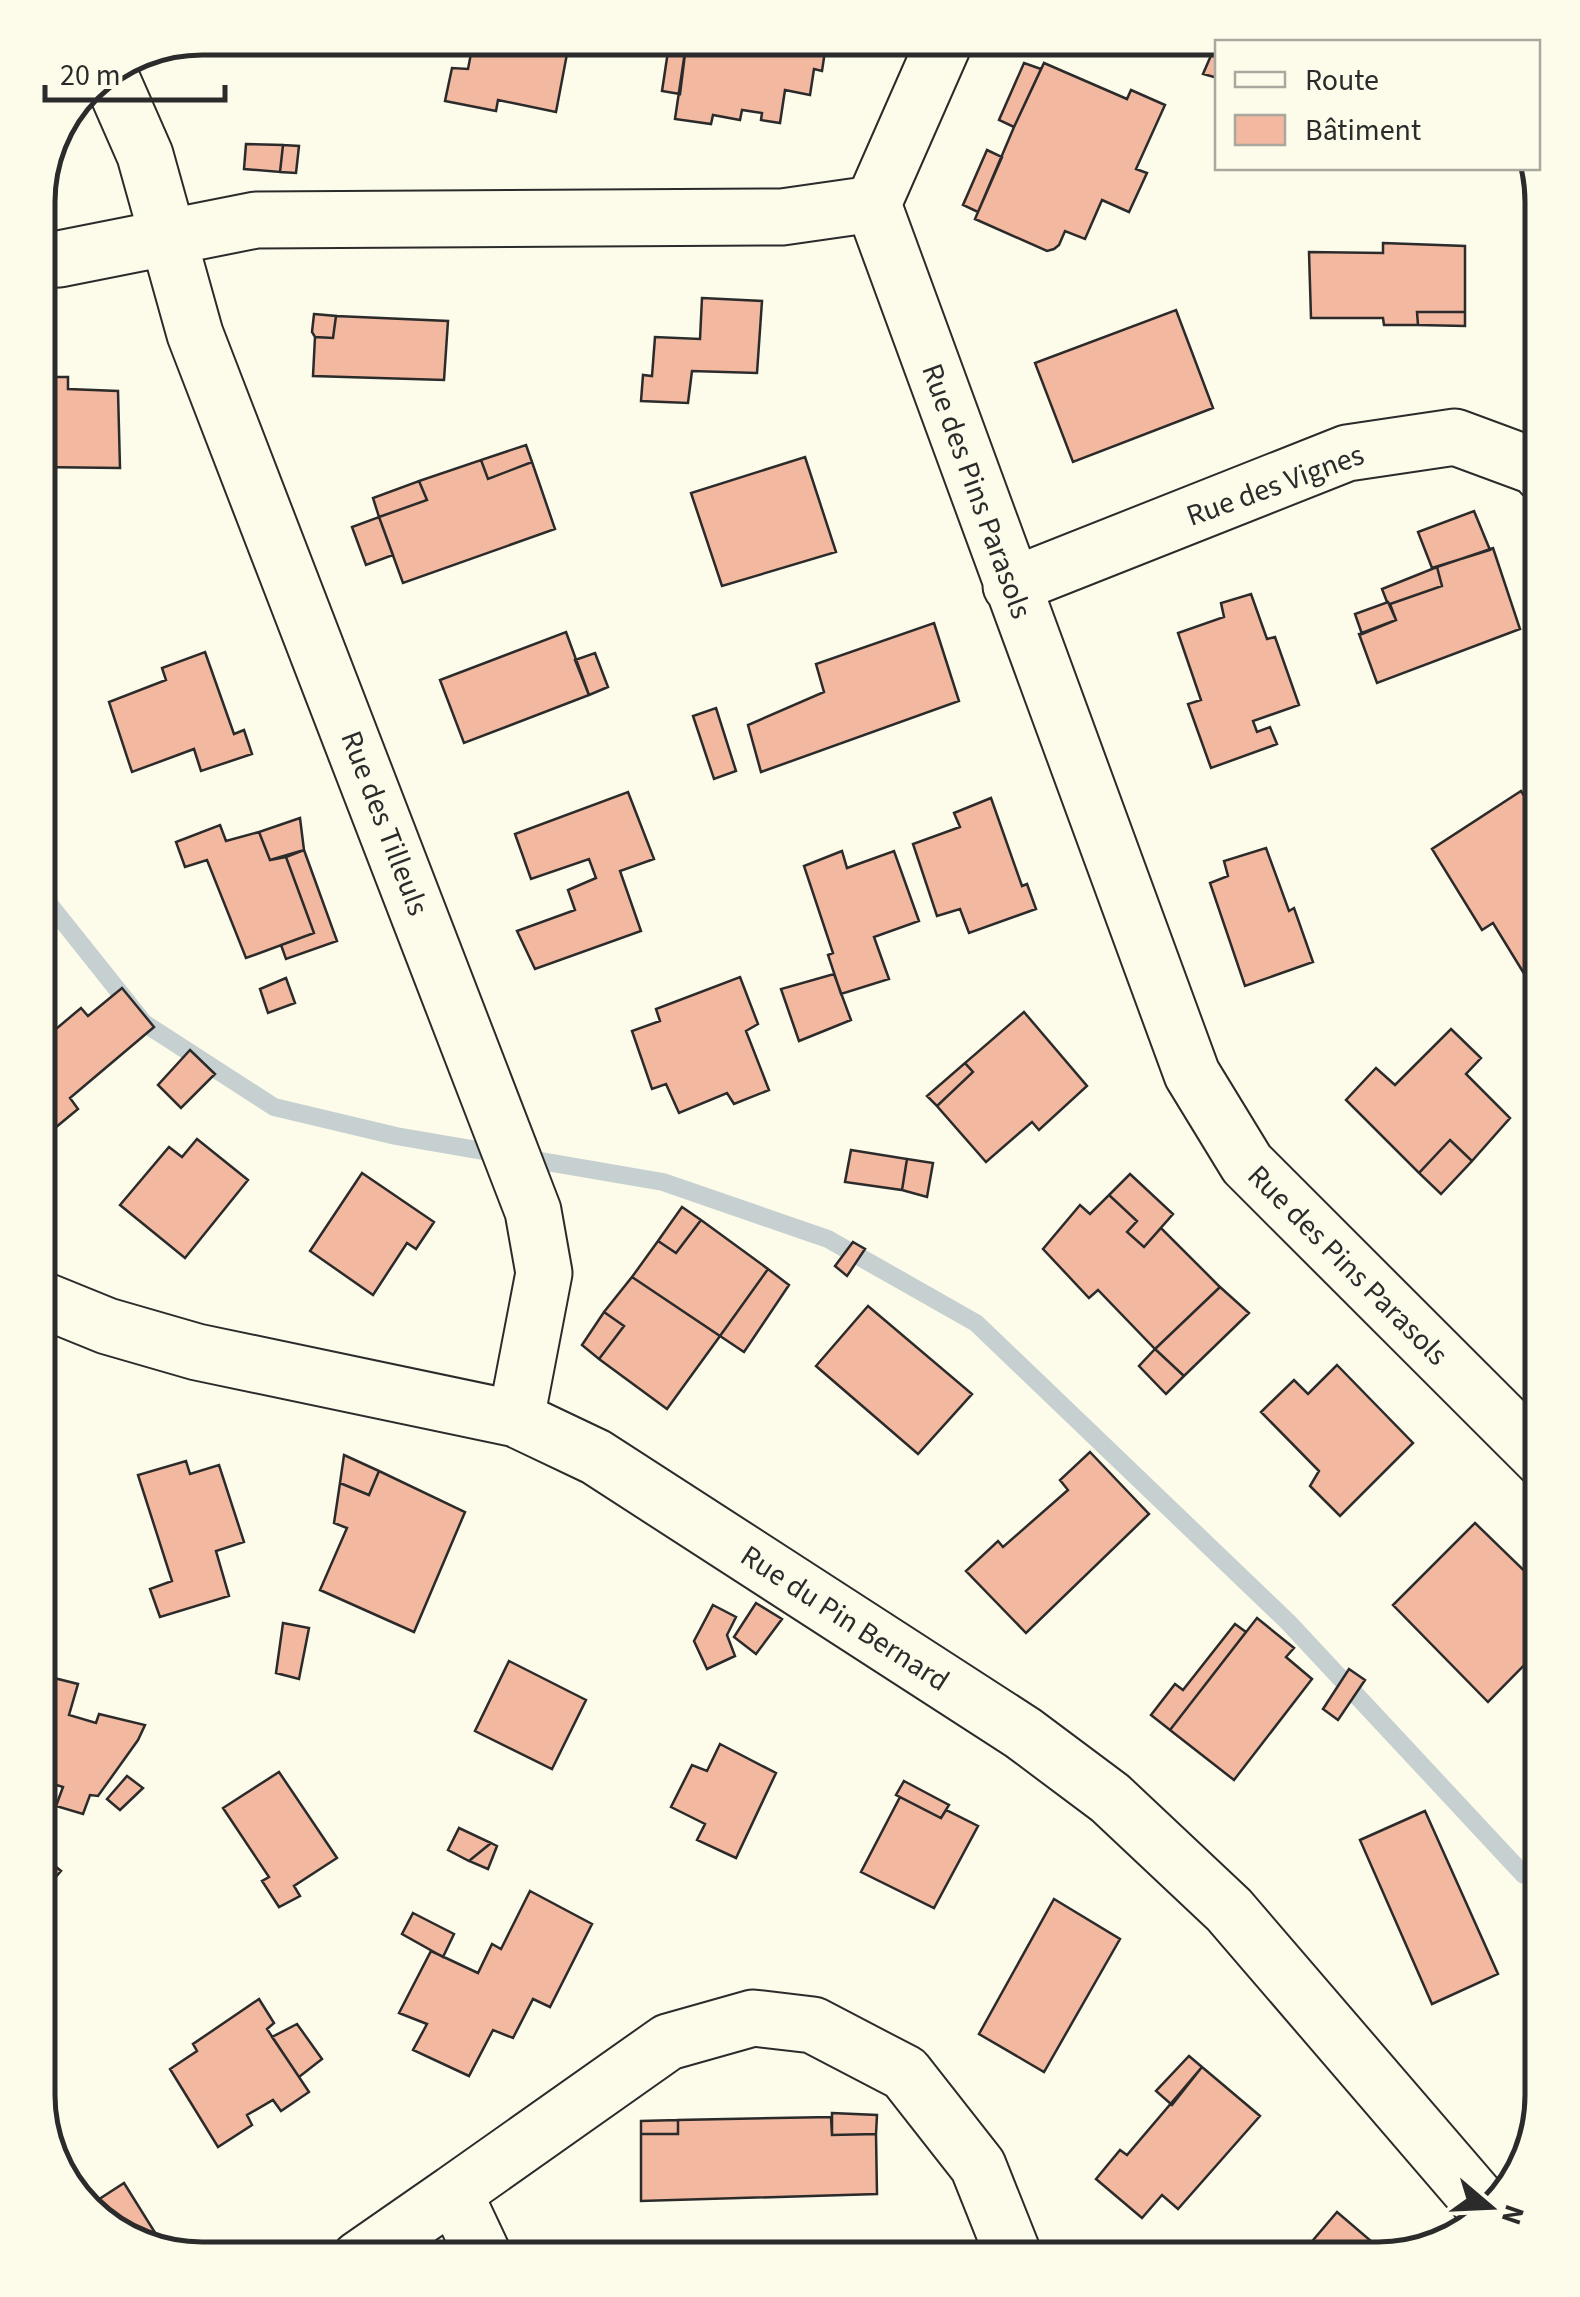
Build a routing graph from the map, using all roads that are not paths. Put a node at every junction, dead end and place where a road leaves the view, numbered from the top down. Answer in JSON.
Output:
{"nodes":[{"id":1,"x":939,"y":55,"type":"edge"},
{"id":2,"x":114,"y":85,"type":"edge"},
{"id":3,"x":873,"y":204,"type":"junction"},
{"id":4,"x":167,"y":236,"type":"junction"},
{"id":5,"x":55,"y":259,"type":"edge"},
{"id":6,"x":1525,"y":463,"type":"edge"},
{"id":7,"x":1011,"y":586,"type":"junction"},
{"id":8,"x":55,"y":1305,"type":"edge"},
{"id":9,"x":516,"y":1419,"type":"junction"},
{"id":10,"x":1525,"y":1442,"type":"edge"},
{"id":11,"x":454,"y":2193,"type":"junction"},
{"id":12,"x":1480,"y":2201,"type":"edge"},
{"id":13,"x":383,"y":2242,"type":"edge"},
{"id":14,"x":477,"y":2242,"type":"edge"},
{"id":15,"x":1008,"y":2242,"type":"edge"}],
"edges":[{"from":1,"to":3,"type":"street"},
{"from":2,"to":4,"type":"street","name":"Rue des Tilleuls"},
{"from":3,"to":4,"type":"street"},
{"from":3,"to":7,"type":"street","name":"Rue des Pins Parasols"},
{"from":4,"to":5,"type":"street"},
{"from":4,"to":9,"type":"street","name":"Rue des Tilleuls"},
{"from":6,"to":7,"type":"street","name":"Rue des Vignes"},
{"from":7,"to":10,"type":"street","name":"Rue des Pins Parasols"},
{"from":8,"to":9,"type":"street","name":"Rue du Pin Bernard"},
{"from":9,"to":12,"type":"street","name":"Rue du Pin Bernard"},
{"from":11,"to":13,"type":"street"},
{"from":11,"to":14,"type":"street"},
{"from":11,"to":15,"type":"street"}]}
